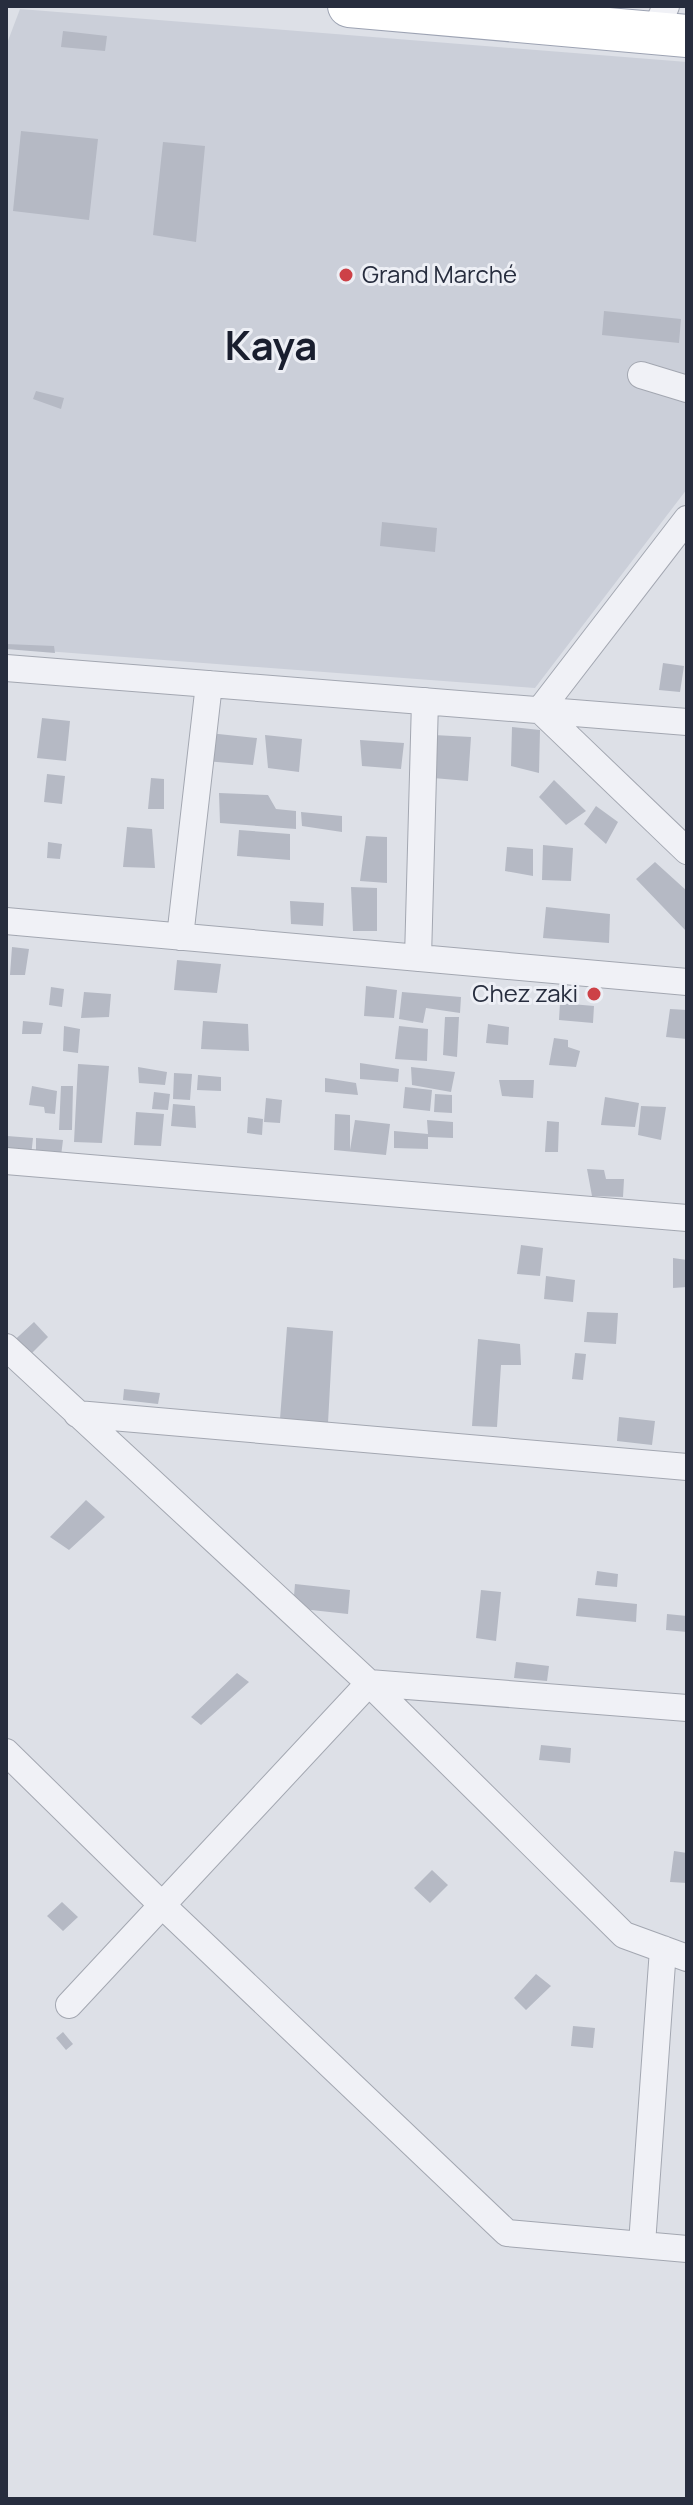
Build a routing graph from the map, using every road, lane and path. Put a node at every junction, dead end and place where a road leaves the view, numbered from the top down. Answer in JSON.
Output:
{"nodes":[{"id":1,"x":349,"y":6,"type":"edge"},
{"id":2,"x":669,"y":25,"type":"edge"},
{"id":3,"x":641,"y":375,"type":"dead end"},
{"id":4,"x":687,"y":389,"type":"edge"},
{"id":5,"x":687,"y":519,"type":"edge"},
{"id":6,"x":6,"y":668,"type":"edge"},
{"id":7,"x":209,"y":684,"type":"junction"},
{"id":8,"x":425,"y":701,"type":"junction"},
{"id":9,"x":540,"y":710,"type":"junction"},
{"id":10,"x":687,"y":722,"type":"edge"},
{"id":11,"x":687,"y":851,"type":"edge"},
{"id":12,"x":6,"y":921,"type":"edge"},
{"id":13,"x":180,"y":937,"type":"junction"},
{"id":14,"x":418,"y":958,"type":"junction"},
{"id":15,"x":687,"y":982,"type":"edge"},
{"id":16,"x":6,"y":1161,"type":"edge"},
{"id":17,"x":687,"y":1218,"type":"edge"},
{"id":18,"x":6,"y":1347,"type":"edge"},
{"id":19,"x":77,"y":1414,"type":"junction"},
{"id":20,"x":687,"y":1467,"type":"edge"},
{"id":21,"x":369,"y":1683,"type":"junction"},
{"id":22,"x":687,"y":1708,"type":"edge"},
{"id":23,"x":6,"y":1752,"type":"edge"},
{"id":24,"x":162,"y":1905,"type":"junction"},
{"id":25,"x":675,"y":1953,"type":"edge"},
{"id":26,"x":69,"y":2005,"type":"dead end"},
{"id":27,"x":642,"y":2244,"type":"junction"},
{"id":28,"x":687,"y":2249,"type":"edge"}],
"edges":[{"from":1,"to":2,"type":"main road"},
{"from":3,"to":4,"type":"street"},
{"from":5,"to":9,"type":"street"},
{"from":6,"to":7,"type":"street"},
{"from":7,"to":8,"type":"street"},
{"from":7,"to":13,"type":"street"},
{"from":8,"to":9,"type":"street"},
{"from":8,"to":14,"type":"street"},
{"from":9,"to":10,"type":"street"},
{"from":9,"to":11,"type":"street"},
{"from":12,"to":13,"type":"street"},
{"from":13,"to":14,"type":"street"},
{"from":14,"to":15,"type":"street"},
{"from":16,"to":17,"type":"street"},
{"from":18,"to":19,"type":"street"},
{"from":19,"to":20,"type":"street"},
{"from":19,"to":21,"type":"street"},
{"from":21,"to":22,"type":"street"},
{"from":21,"to":24,"type":"street"},
{"from":21,"to":25,"type":"street"},
{"from":23,"to":24,"type":"street"},
{"from":24,"to":26,"type":"street"},
{"from":24,"to":27,"type":"street"},
{"from":25,"to":27,"type":"street"},
{"from":27,"to":28,"type":"street"}]}
